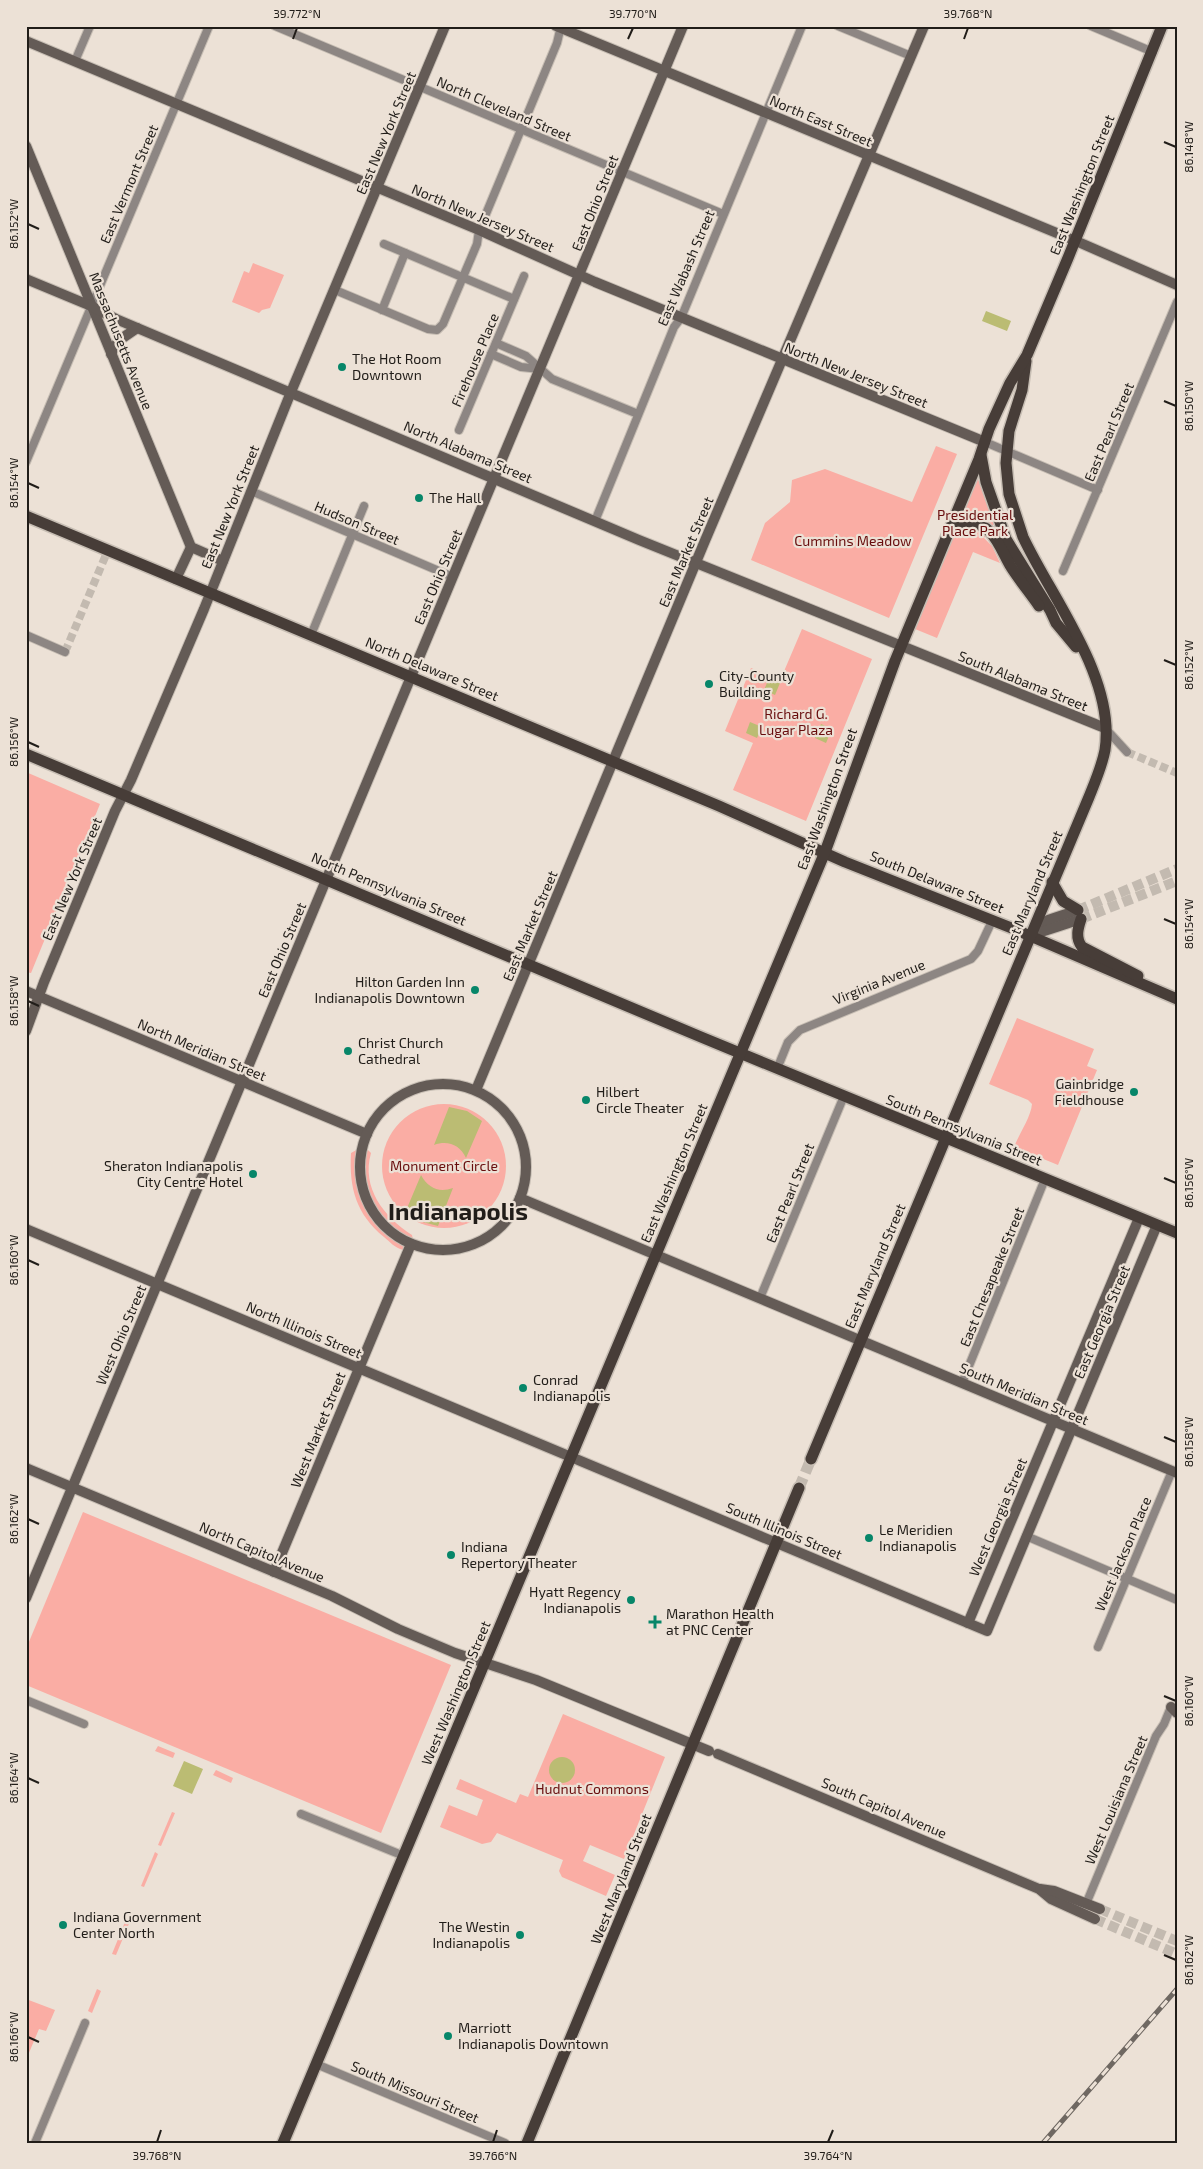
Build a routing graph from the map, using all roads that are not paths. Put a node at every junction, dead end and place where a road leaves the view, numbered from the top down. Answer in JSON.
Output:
{"nodes":[{"id":1,"x":90,"y":26,"type":"edge"},
{"id":2,"x":208,"y":26,"type":"edge"},
{"id":3,"x":275,"y":26,"type":"edge"},
{"id":4,"x":445,"y":26,"type":"edge"},
{"id":5,"x":683,"y":26,"type":"edge"},
{"id":6,"x":802,"y":26,"type":"edge"},
{"id":7,"x":838,"y":26,"type":"edge"},
{"id":8,"x":924,"y":26,"type":"edge"},
{"id":9,"x":1091,"y":26,"type":"edge"},
{"id":10,"x":1162,"y":26,"type":"edge"},
{"id":11,"x":559,"y":27,"type":"edge"},
{"id":12,"x":26,"y":41,"type":"edge"},
{"id":13,"x":1153,"y":52,"type":"junction"},
{"id":14,"x":911,"y":56,"type":"junction"},
{"id":15,"x":75,"y":61,"type":"junction"},
{"id":16,"x":664,"y":71,"type":"junction"},
{"id":17,"x":420,"y":87,"type":"junction"},
{"id":18,"x":176,"y":104,"type":"junction"},
{"id":19,"x":765,"y":113,"type":"junction"},
{"id":20,"x":522,"y":130,"type":"junction"},
{"id":21,"x":26,"y":146,"type":"edge"},
{"id":22,"x":868,"y":156,"type":"junction"},
{"id":23,"x":622,"y":172,"type":"junction"},
{"id":24,"x":378,"y":188,"type":"junction"},
{"id":25,"x":723,"y":214,"type":"junction"},
{"id":26,"x":481,"y":226,"type":"junction"},
{"id":27,"x":1076,"y":241,"type":"junction"},
{"id":28,"x":384,"y":244,"type":"dead end"},
{"id":29,"x":405,"y":253,"type":"junction"},
{"id":30,"x":580,"y":275,"type":"junction"},
{"id":31,"x":524,"y":276,"type":"dead end"},
{"id":32,"x":462,"y":278,"type":"junction"},
{"id":33,"x":26,"y":279,"type":"edge"},
{"id":34,"x":1177,"y":285,"type":"edge"},
{"id":35,"x":335,"y":290,"type":"junction"},
{"id":36,"x":514,"y":299,"type":"junction"},
{"id":37,"x":1177,"y":302,"type":"edge"},
{"id":38,"x":91,"y":306,"type":"junction"},
{"id":39,"x":382,"y":310,"type":"junction"},
{"id":40,"x":680,"y":318,"type":"junction"},
{"id":41,"x":137,"y":328,"type":"junction"},
{"id":42,"x":496,"y":343,"type":"junction"},
{"id":43,"x":112,"y":354,"type":"junction"},
{"id":44,"x":491,"y":354,"type":"junction"},
{"id":45,"x":1027,"y":355,"type":"junction"},
{"id":46,"x":782,"y":359,"type":"junction"},
{"id":47,"x":540,"y":369,"type":"junction"},
{"id":48,"x":291,"y":392,"type":"junction"},
{"id":49,"x":638,"y":414,"type":"junction"},
{"id":50,"x":459,"y":430,"type":"dead end"},
{"id":51,"x":985,"y":442,"type":"junction"},
{"id":52,"x":1007,"y":452,"type":"junction"},
{"id":53,"x":26,"y":462,"type":"edge"},
{"id":54,"x":494,"y":478,"type":"junction"},
{"id":55,"x":1098,"y":490,"type":"junction"},
{"id":56,"x":251,"y":491,"type":"junction"},
{"id":57,"x":364,"y":506,"type":"dead end"},
{"id":58,"x":26,"y":516,"type":"edge"},
{"id":59,"x":595,"y":521,"type":"junction"},
{"id":60,"x":949,"y":531,"type":"junction"},
{"id":61,"x":352,"y":534,"type":"junction"},
{"id":62,"x":191,"y":547,"type":"junction"},
{"id":63,"x":222,"y":561,"type":"junction"},
{"id":64,"x":696,"y":563,"type":"junction"},
{"id":65,"x":1063,"y":571,"type":"dead end"},
{"id":66,"x":453,"y":577,"type":"junction"},
{"id":67,"x":176,"y":579,"type":"junction"},
{"id":68,"x":209,"y":593,"type":"junction"},
{"id":69,"x":1056,"y":623,"type":"junction"},
{"id":70,"x":26,"y":635,"type":"edge"},
{"id":71,"x":311,"y":635,"type":"junction"},
{"id":72,"x":900,"y":647,"type":"junction"},
{"id":73,"x":66,"y":652,"type":"dead end"},
{"id":74,"x":1090,"y":663,"type":"junction"},
{"id":75,"x":411,"y":677,"type":"junction"},
{"id":76,"x":1105,"y":728,"type":"junction"},
{"id":77,"x":1127,"y":752,"type":"tunnel mouth"},
{"id":78,"x":26,"y":754,"type":"edge"},
{"id":79,"x":613,"y":762,"type":"junction"},
{"id":80,"x":123,"y":794,"type":"junction"},
{"id":81,"x":825,"y":852,"type":"junction"},
{"id":82,"x":327,"y":880,"type":"junction"},
{"id":83,"x":1052,"y":882,"type":"junction"},
{"id":84,"x":1079,"y":914,"type":"junction"},
{"id":85,"x":992,"y":921,"type":"junction"},
{"id":86,"x":1029,"y":936,"type":"junction"},
{"id":87,"x":529,"y":964,"type":"junction"},
{"id":88,"x":26,"y":991,"type":"edge"},
{"id":89,"x":1165,"y":994,"type":"junction"},
{"id":90,"x":39,"y":997,"type":"junction"},
{"id":91,"x":1177,"y":999,"type":"edge"},
{"id":92,"x":26,"y":1031,"type":"edge"},
{"id":93,"x":740,"y":1054,"type":"junction"},
{"id":94,"x":777,"y":1069,"type":"junction"},
{"id":95,"x":242,"y":1082,"type":"junction"},
{"id":96,"x":476,"y":1090,"type":"junction"},
{"id":97,"x":844,"y":1096,"type":"junction"},
{"id":98,"x":367,"y":1134,"type":"junction"},
{"id":99,"x":945,"y":1138,"type":"junction"},
{"id":100,"x":1045,"y":1179,"type":"junction"},
{"id":101,"x":520,"y":1198,"type":"junction"},
{"id":102,"x":1139,"y":1218,"type":"junction"},
{"id":103,"x":1157,"y":1225,"type":"junction"},
{"id":104,"x":26,"y":1229,"type":"edge"},
{"id":105,"x":1177,"y":1233,"type":"edge"},
{"id":106,"x":411,"y":1244,"type":"junction"},
{"id":107,"x":656,"y":1255,"type":"junction"},
{"id":108,"x":157,"y":1284,"type":"junction"},
{"id":109,"x":760,"y":1298,"type":"junction"},
{"id":110,"x":860,"y":1341,"type":"junction"},
{"id":111,"x":359,"y":1368,"type":"junction"},
{"id":112,"x":962,"y":1383,"type":"junction"},
{"id":113,"x":1054,"y":1422,"type":"junction"},
{"id":114,"x":1071,"y":1429,"type":"junction"},
{"id":115,"x":572,"y":1457,"type":"junction"},
{"id":116,"x":811,"y":1459,"type":"tunnel mouth"},
{"id":117,"x":26,"y":1468,"type":"edge"},
{"id":118,"x":1174,"y":1472,"type":"edge"},
{"id":119,"x":73,"y":1487,"type":"junction"},
{"id":120,"x":798,"y":1488,"type":"tunnel mouth"},
{"id":121,"x":1026,"y":1536,"type":"junction"},
{"id":122,"x":776,"y":1542,"type":"junction"},
{"id":123,"x":274,"y":1572,"type":"junction"},
{"id":124,"x":1127,"y":1579,"type":"junction"},
{"id":125,"x":26,"y":1598,"type":"edge"},
{"id":126,"x":1177,"y":1600,"type":"edge"},
{"id":127,"x":968,"y":1623,"type":"junction"},
{"id":128,"x":1098,"y":1647,"type":"dead end"},
{"id":129,"x":485,"y":1663,"type":"junction"},
{"id":130,"x":26,"y":1700,"type":"edge"},
{"id":131,"x":1174,"y":1710,"type":"edge"},
{"id":132,"x":84,"y":1724,"type":"dead end"},
{"id":133,"x":692,"y":1744,"type":"junction"},
{"id":134,"x":301,"y":1814,"type":"dead end"},
{"id":135,"x":404,"y":1856,"type":"junction"},
{"id":136,"x":1039,"y":1889,"type":"junction"},
{"id":137,"x":1086,"y":1904,"type":"junction"},
{"id":138,"x":1100,"y":1909,"type":"tunnel mouth"},
{"id":139,"x":1095,"y":1919,"type":"tunnel mouth"},
{"id":140,"x":85,"y":2023,"type":"dead end"},
{"id":141,"x":316,"y":2064,"type":"junction"},
{"id":142,"x":35,"y":2143,"type":"edge"},
{"id":143,"x":283,"y":2143,"type":"edge"},
{"id":144,"x":505,"y":2143,"type":"edge"},
{"id":145,"x":527,"y":2143,"type":"edge"}],
"edges":[{"from":1,"to":15,"type":"street"},
{"from":2,"to":18,"type":"street","name":"East Vermont Street"},
{"from":3,"to":17,"type":"street","name":"North Cleveland Street"},
{"from":4,"to":17,"type":"main road","name":"East New York Street"},
{"from":5,"to":16,"type":"main road","name":"East Ohio Street"},
{"from":6,"to":19,"type":"street","name":"East Wabash Street"},
{"from":7,"to":14,"type":"street"},
{"from":8,"to":14,"type":"main road","name":"East Market Street"},
{"from":9,"to":13,"type":"street"},
{"from":10,"to":13,"type":"main road","name":"East Washington Street"},
{"from":11,"to":16,"type":"main road","name":"North East Street"},
{"from":11,"to":20,"type":"street"},
{"from":12,"to":15,"type":"main road","name":"North New Jersey Street"},
{"from":13,"to":27,"type":"main road","name":"East Washington Street"},
{"from":14,"to":22,"type":"main road","name":"East Market Street"},
{"from":15,"to":18,"type":"main road","name":"North New Jersey Street"},
{"from":16,"to":19,"type":"main road","name":"North East Street"},
{"from":16,"to":23,"type":"main road","name":"East Ohio Street"},
{"from":17,"to":20,"type":"street","name":"North Cleveland Street"},
{"from":17,"to":24,"type":"main road","name":"East New York Street"},
{"from":18,"to":24,"type":"main road","name":"North New Jersey Street"},
{"from":18,"to":38,"type":"street","name":"East Vermont Street"},
{"from":19,"to":22,"type":"main road","name":"North East Street"},
{"from":19,"to":25,"type":"street","name":"East Wabash Street"},
{"from":20,"to":23,"type":"street","name":"North Cleveland Street"},
{"from":20,"to":26,"type":"street"},
{"from":21,"to":38,"type":"main road","name":"Massachusetts Avenue"},
{"from":22,"to":27,"type":"main road","name":"North East Street"},
{"from":22,"to":46,"type":"main road","name":"East Market Street"},
{"from":23,"to":25,"type":"street","name":"North Cleveland Street"},
{"from":23,"to":30,"type":"main road","name":"East Ohio Street"},
{"from":24,"to":26,"type":"main road","name":"North New Jersey Street"},
{"from":24,"to":35,"type":"main road","name":"East New York Street"},
{"from":25,"to":40,"type":"street","name":"East Wabash Street"},
{"from":26,"to":30,"type":"main road","name":"North New Jersey Street"},
{"from":26,"to":32,"type":"street"},
{"from":27,"to":34,"type":"main road","name":"North East Street"},
{"from":27,"to":45,"type":"main road","name":"East Washington Street"},
{"from":28,"to":29,"type":"street"},
{"from":29,"to":32,"type":"street"},
{"from":29,"to":39,"type":"street"},
{"from":30,"to":40,"type":"main road","name":"North New Jersey Street"},
{"from":30,"to":47,"type":"main road","name":"East Ohio Street"},
{"from":31,"to":36,"type":"street","name":"Firehouse Place"},
{"from":32,"to":36,"type":"street"},
{"from":32,"to":39,"type":"street"},
{"from":33,"to":38,"type":"main road","name":"North Alabama Street"},
{"from":35,"to":39,"type":"street"},
{"from":35,"to":48,"type":"main road","name":"East New York Street"},
{"from":36,"to":42,"type":"street","name":"Firehouse Place"},
{"from":37,"to":55,"type":"street","name":"East Pearl Street"},
{"from":38,"to":41,"type":"main road","name":"North Alabama Street"},
{"from":38,"to":43,"type":"main road","name":"Massachusetts Avenue"},
{"from":38,"to":53,"type":"street","name":"East Vermont Street"},
{"from":40,"to":46,"type":"main road","name":"North New Jersey Street"},
{"from":40,"to":49,"type":"street","name":"East Wabash Street"},
{"from":41,"to":43,"type":"main road"},
{"from":41,"to":48,"type":"main road","name":"North Alabama Street"},
{"from":42,"to":44,"type":"street","name":"Firehouse Place"},
{"from":42,"to":47,"type":"street"},
{"from":43,"to":62,"type":"main road","name":"Massachusetts Avenue"},
{"from":44,"to":47,"type":"street"},
{"from":44,"to":50,"type":"street","name":"Firehouse Place"},
{"from":45,"to":51,"type":"main road","name":"East Washington Street"},
{"from":45,"to":52,"type":"main road","name":"East Washington Street"},
{"from":46,"to":51,"type":"main road","name":"North New Jersey Street"},
{"from":46,"to":64,"type":"main road","name":"East Market Street"},
{"from":47,"to":49,"type":"street"},
{"from":47,"to":54,"type":"main road","name":"East Ohio Street"},
{"from":48,"to":54,"type":"main road","name":"North Alabama Street"},
{"from":48,"to":56,"type":"main road","name":"East New York Street"},
{"from":49,"to":59,"type":"street","name":"East Wabash Street"},
{"from":51,"to":52,"type":"street"},
{"from":51,"to":60,"type":"main road","name":"East Washington Street"},
{"from":51,"to":69,"type":"main road"},
{"from":52,"to":55,"type":"street"},
{"from":52,"to":74,"type":"main road","name":"East Maryland Street"},
{"from":54,"to":59,"type":"main road","name":"North Alabama Street"},
{"from":54,"to":66,"type":"main road","name":"East Ohio Street"},
{"from":55,"to":65,"type":"street","name":"East Pearl Street"},
{"from":56,"to":61,"type":"street","name":"Hudson Street"},
{"from":56,"to":63,"type":"main road","name":"East New York Street"},
{"from":57,"to":61,"type":"street"},
{"from":58,"to":67,"type":"main road","name":"North Delaware Street"},
{"from":59,"to":64,"type":"main road","name":"North Alabama Street"},
{"from":60,"to":69,"type":"main road"},
{"from":60,"to":72,"type":"main road","name":"East Washington Street"},
{"from":61,"to":66,"type":"street","name":"Hudson Street"},
{"from":61,"to":71,"type":"street"},
{"from":62,"to":63,"type":"main road"},
{"from":62,"to":67,"type":"main road"},
{"from":63,"to":68,"type":"main road","name":"East New York Street"},
{"from":64,"to":72,"type":"main road","name":"North Alabama Street"},
{"from":64,"to":79,"type":"main road","name":"East Market Street"},
{"from":66,"to":75,"type":"main road","name":"East Ohio Street"},
{"from":67,"to":68,"type":"main road","name":"North Delaware Street"},
{"from":68,"to":71,"type":"main road","name":"North Delaware Street"},
{"from":68,"to":80,"type":"main road","name":"East New York Street"},
{"from":69,"to":74,"type":"main road"},
{"from":70,"to":73,"type":"street"},
{"from":71,"to":75,"type":"main road","name":"North Delaware Street"},
{"from":72,"to":76,"type":"main road","name":"South Alabama Street"},
{"from":72,"to":81,"type":"main road","name":"East Washington Street"},
{"from":74,"to":76,"type":"main road","name":"East Maryland Street"},
{"from":75,"to":79,"type":"main road","name":"North Delaware Street"},
{"from":75,"to":82,"type":"main road","name":"East Ohio Street"},
{"from":76,"to":77,"type":"street","name":"South Alabama Street"},
{"from":76,"to":83,"type":"main road","name":"East Maryland Street"},
{"from":78,"to":80,"type":"main road","name":"North Pennsylvania Street"},
{"from":79,"to":81,"type":"main road","name":"North Delaware Street"},
{"from":79,"to":87,"type":"main road","name":"East Market Street"},
{"from":80,"to":82,"type":"main road","name":"North Pennsylvania Street"},
{"from":80,"to":90,"type":"main road","name":"East New York Street"},
{"from":81,"to":85,"type":"main road","name":"South Delaware Street"},
{"from":81,"to":93,"type":"main road","name":"East Washington Street"},
{"from":82,"to":87,"type":"main road","name":"North Pennsylvania Street"},
{"from":82,"to":95,"type":"main road","name":"East Ohio Street"},
{"from":83,"to":84,"type":"main road"},
{"from":83,"to":86,"type":"main road","name":"East Maryland Street"},
{"from":84,"to":86,"type":"main road"},
{"from":84,"to":89,"type":"main road"},
{"from":85,"to":86,"type":"main road","name":"South Delaware Street"},
{"from":85,"to":94,"type":"street","name":"Virginia Avenue"},
{"from":86,"to":89,"type":"main road","name":"South Delaware Street"},
{"from":86,"to":99,"type":"main road","name":"East Maryland Street"},
{"from":87,"to":93,"type":"main road","name":"North Pennsylvania Street"},
{"from":87,"to":96,"type":"main road","name":"East Market Street"},
{"from":88,"to":90,"type":"main road","name":"North Meridian Street"},
{"from":89,"to":91,"type":"main road","name":"South Delaware Street"},
{"from":90,"to":92,"type":"main road","name":"East New York Street"},
{"from":90,"to":95,"type":"main road","name":"North Meridian Street"},
{"from":93,"to":94,"type":"main road","name":"South Pennsylvania Street"},
{"from":93,"to":107,"type":"main road","name":"East Washington Street"},
{"from":94,"to":97,"type":"main road","name":"South Pennsylvania Street"},
{"from":95,"to":98,"type":"main road","name":"North Meridian Street"},
{"from":95,"to":108,"type":"main road","name":"West Ohio Street"},
{"from":96,"to":98,"type":"main road"},
{"from":96,"to":101,"type":"main road"},
{"from":97,"to":99,"type":"main road","name":"South Pennsylvania Street"},
{"from":97,"to":109,"type":"street","name":"East Pearl Street"},
{"from":98,"to":106,"type":"main road"},
{"from":99,"to":100,"type":"main road","name":"South Pennsylvania Street"},
{"from":99,"to":110,"type":"main road","name":"East Maryland Street"},
{"from":100,"to":102,"type":"main road","name":"South Pennsylvania Street"},
{"from":100,"to":112,"type":"street","name":"East Chesapeake Street"},
{"from":101,"to":106,"type":"main road"},
{"from":101,"to":107,"type":"main road"},
{"from":102,"to":103,"type":"main road","name":"South Pennsylvania Street"},
{"from":102,"to":113,"type":"main road","name":"East Georgia Street"},
{"from":103,"to":105,"type":"main road","name":"South Pennsylvania Street"},
{"from":103,"to":114,"type":"main road","name":"East Georgia Street"},
{"from":104,"to":108,"type":"main road","name":"North Illinois Street"},
{"from":106,"to":111,"type":"main road","name":"West Market Street"},
{"from":107,"to":109,"type":"main road"},
{"from":107,"to":115,"type":"main road","name":"West Washington Street"},
{"from":108,"to":111,"type":"main road","name":"North Illinois Street"},
{"from":108,"to":119,"type":"main road","name":"West Ohio Street"},
{"from":109,"to":110,"type":"main road"},
{"from":110,"to":112,"type":"main road","name":"South Meridian Street"},
{"from":110,"to":116,"type":"main road"},
{"from":111,"to":115,"type":"main road","name":"North Illinois Street"},
{"from":111,"to":123,"type":"main road","name":"West Market Street"},
{"from":112,"to":113,"type":"main road","name":"South Meridian Street"},
{"from":113,"to":114,"type":"main road","name":"South Meridian Street"},
{"from":113,"to":127,"type":"main road","name":"West Georgia Street"},
{"from":114,"to":118,"type":"main road","name":"South Meridian Street"},
{"from":114,"to":121,"type":"main road"},
{"from":115,"to":122,"type":"main road","name":"South Illinois Street"},
{"from":115,"to":129,"type":"main road","name":"West Washington Street"},
{"from":117,"to":119,"type":"main road","name":"North Capitol Avenue"},
{"from":118,"to":124,"type":"street","name":"West Jackson Place"},
{"from":119,"to":123,"type":"main road","name":"North Capitol Avenue"},
{"from":119,"to":125,"type":"main road","name":"West Ohio Street"},
{"from":120,"to":122,"type":"main road","name":"West Maryland Street"},
{"from":121,"to":124,"type":"street"},
{"from":121,"to":127,"type":"main road","name":"South Illinois Street"},
{"from":122,"to":127,"type":"main road","name":"South Illinois Street"},
{"from":122,"to":133,"type":"main road","name":"West Maryland Street"},
{"from":123,"to":129,"type":"main road","name":"North Capitol Avenue"},
{"from":124,"to":126,"type":"street"},
{"from":124,"to":128,"type":"street","name":"West Jackson Place"},
{"from":129,"to":133,"type":"main road","name":"South Capitol Avenue"},
{"from":129,"to":135,"type":"main road","name":"West Washington Street"},
{"from":130,"to":132,"type":"street"},
{"from":131,"to":137,"type":"street","name":"West Louisiana Street"},
{"from":133,"to":136,"type":"main road","name":"South Capitol Avenue"},
{"from":133,"to":145,"type":"main road","name":"West Maryland Street"},
{"from":134,"to":135,"type":"street"},
{"from":135,"to":141,"type":"main road","name":"West Washington Street"},
{"from":136,"to":137,"type":"main road","name":"South Capitol Avenue"},
{"from":136,"to":139,"type":"main road","name":"South Capitol Avenue"},
{"from":137,"to":138,"type":"main road","name":"South Capitol Avenue"},
{"from":140,"to":142,"type":"street"},
{"from":141,"to":143,"type":"main road","name":"West Washington Street"},
{"from":141,"to":144,"type":"street","name":"South Missouri Street"}]}
